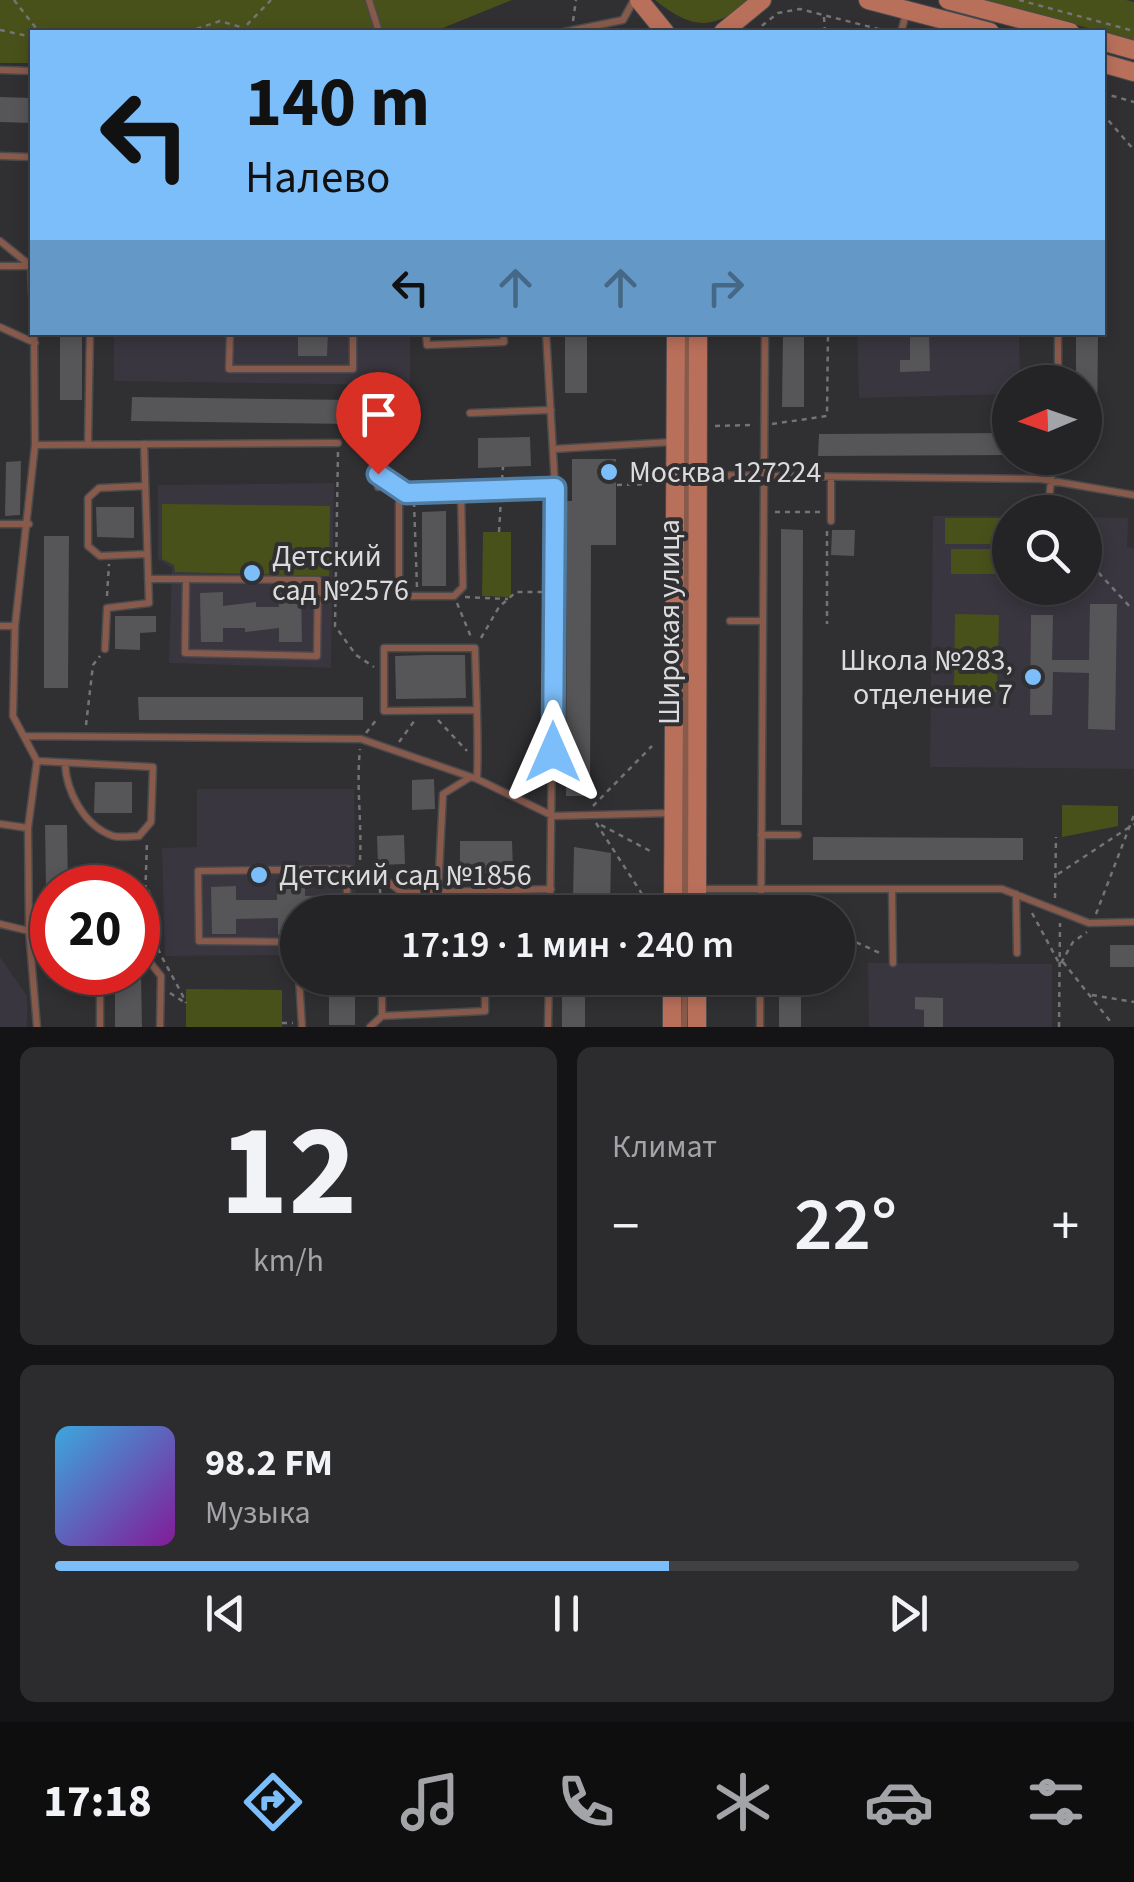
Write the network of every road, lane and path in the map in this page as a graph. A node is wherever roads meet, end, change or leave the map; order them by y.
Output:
1 (14, 0) edge
2 (271, 0) edge
3 (369, 0) edge
4 (576, 0) edge
5 (637, 0) edge
6 (762, 0) edge
7 (868, 0) edge
8 (948, 0) edge
9 (1018, 0) edge
10 (907, 10) junction
11 (824, 15) junction
12 (0, 30) edge
13 (37, 30) edge
14 (192, 30) edge
15 (242, 30) edge
16 (378, 30) edge
17 (568, 30) edge
18 (662, 30) edge
19 (725, 30) edge
20 (757, 30) edge
21 (824, 30) edge
22 (883, 30) edge
23 (902, 30) edge
24 (982, 30) edge
25 (1061, 30) edge
26 (1134, 31) edge
27 (30, 36) edge
28 (1105, 42) edge
29 (1134, 50) edge
30 (1105, 64) edge
31 (0, 70) edge
32 (30, 71) edge
33 (1134, 72) edge
34 (1105, 94) edge
35 (1134, 102) edge
36 (1105, 116) edge
37 (1134, 150) edge
38 (0, 156) edge
39 (30, 157) edge
40 (0, 240) edge
41 (30, 265) edge
42 (0, 266) edge
43 (30, 266) edge
44 (0, 327) edge
45 (34, 335) edge
46 (90, 335) edge
47 (230, 335) edge
48 (353, 335) edge
49 (426, 335) edge
50 (503, 335) edge
51 (546, 335) edge
52 (676, 335) edge
53 (688, 335) edge
54 (698, 335) edge
55 (764, 335) edge
56 (828, 335) edge
57 (1058, 335) edge
58 (35, 343) junction
59 (1058, 365) edge
60 (552, 410) junction
61 (470, 413) dead end
62 (764, 424) junction
63 (716, 426) dead end
64 (675, 441) junction
65 (338, 443) joint
66 (88, 444) junction
67 (144, 444) junction
68 (34, 445) junction
69 (554, 449) junction
70 (697, 475) junction
71 (1050, 475) edge
72 (764, 476) junction
73 (831, 477) junction
74 (1049, 481) junction
75 (650, 484) dead end
76 (616, 485) dead end
77 (145, 486) junction
78 (378, 487) dead end
79 (555, 488) junction
80 (406, 493) junction
81 (461, 493) junction
82 (1049, 495) edge
83 (1134, 495) edge
84 (763, 512) junction
85 (831, 512) junction
86 (831, 521) joint
87 (0, 524) edge
88 (30, 524) junction
89 (414, 530) dead end
90 (422, 530) dead end
91 (147, 554) junction
92 (109, 556) junction
93 (422, 568) dead end
94 (415, 569) dead end
95 (1102, 576) edge
96 (148, 579) junction
97 (186, 579) junction
98 (686, 582) junction
99 (554, 592) junction
100 (454, 596) junction
101 (508, 600) junction
102 (107, 608) junction
103 (1132, 609) edge
104 (730, 621) dead end
105 (762, 621) junction
106 (828, 624) dead end
107 (0, 626) edge
108 (16, 626) junction
109 (475, 648) junction
110 (105, 649) joint
111 (384, 673) junction
112 (476, 710) junction
113 (426, 711) junction
114 (24, 736) junction
115 (85, 736) junction
116 (652, 746) dead end
117 (392, 751) junction
118 (37, 762) junction
119 (65, 763) junction
120 (478, 764) junction
121 (358, 774) dead end
122 (474, 778) junction
123 (673, 813) junction
124 (552, 816) junction
125 (584, 816) junction
126 (1134, 816) edge
127 (595, 822) junction
128 (0, 824) edge
129 (1132, 824) edge
130 (28, 828) junction
131 (761, 835) junction
132 (798, 836) dead end
133 (1056, 837) dead end
134 (652, 852) dead end
135 (148, 856) dead end
136 (148, 865) edge
137 (347, 868) junction
138 (486, 870) dead end
139 (359, 871) junction
140 (1058, 874) junction
141 (380, 876) junction
142 (539, 889) junction
143 (551, 889) junction
144 (697, 889) junction
145 (761, 889) junction
146 (892, 889) junction
147 (486, 890) junction
148 (438, 892) junction
149 (403, 893) joint
150 (347, 895) edge
151 (380, 895) edge
152 (533, 895) edge
153 (551, 895) edge
154 (643, 895) edge
155 (673, 895) edge
156 (685, 895) edge
157 (697, 895) edge
158 (761, 895) edge
159 (1020, 896) junction
160 (1057, 910) junction
161 (1134, 922) edge
162 (1089, 923) junction
163 (1105, 923) junction
164 (0, 924) edge
165 (29, 932) junction
166 (280, 942) edge
167 (855, 942) edge
168 (1018, 952) dead end
169 (160, 953) edge
170 (893, 961) joint
171 (1061, 963) junction
172 (160, 986) edge
173 (100, 995) edge
174 (160, 995) edge
175 (299, 995) edge
176 (382, 995) edge
177 (485, 995) edge
178 (549, 995) edge
179 (672, 995) edge
180 (685, 995) edge
181 (697, 995) edge
182 (760, 995) edge
183 (1090, 995) junction
184 (1134, 1002) edge
185 (382, 1016) junction
186 (1110, 1021) dead end
187 (282, 1023) dead end
188 (300, 1025) edge
189 (38, 1027) edge
190 (100, 1027) edge
191 (160, 1027) edge
192 (370, 1027) edge
193 (548, 1027) edge
194 (672, 1027) edge
195 (684, 1027) edge
196 (696, 1027) edge
197 (760, 1027) edge
198 (1059, 1027) edge

1 - 13 path
2 - 15 path
3 - 16 lane
4 - 17 path
5 - 17 lane
5 - 18 main road
6 - 19 main road
7 - 10 main road
8 - 25 main road
9 - 26 path
10 - 23 lane
10 - 24 main road
11 - 20 path
11 - 21 path
11 - 22 path
12 - 27 path
14 - 15 path
28 - 29 main road
30 - 33 main road
31 - 32 lane
34 - 35 path
36 - 37 path
38 - 39 lane
40 - 41 lane
42 - 43 lane
44 - 58 lane
45 - 58 lane
46 - 66 lane
47 - 48 lane
49 - 50 lane
51 - 60 lane
52 - 64 main road, Широкая улица
53 - 98 lane, Широкая улица
54 - 70 main road, Широкая улица
55 - 62 lane
56 - 62 path
57 - 59 lane
58 - 68 lane
60 - 61 lane
60 - 69 lane
62 - 63 path
62 - 72 lane
64 - 69 lane
64 - 98 main road, Широкая улица
65 - 67 lane
65 - 111 path
66 - 67 lane
66 - 68 lane
67 - 77 lane
68 - 88 lane
69 - 79 lane
70 - 72 lane
70 - 98 main road, Широкая улица
71 - 74 lane
72 - 73 lane
72 - 84 lane
73 - 74 lane
73 - 85 lane
74 - 82 lane
74 - 83 lane
75 - 76 path
77 - 91 lane
77 - 92 lane
78 - 80 lane
79 - 81 lane
79 - 99 lane
80 - 81 lane
80 - 100 lane
81 - 100 lane
84 - 85 path
84 - 105 lane
85 - 86 lane
86 - 106 path
87 - 88 lane
88 - 108 lane
89 - 90 path
91 - 92 lane
91 - 96 lane
92 - 102 path
93 - 94 path
95 - 103 path
96 - 97 lane
96 - 102 lane
97 - 97 lane
98 - 123 main road, Широкая улица
98 - 144 main road, Широкая улица
98 - 156 lane, Широкая улица
99 - 101 path
99 - 124 lane
100 - 101 path
100 - 109 path
101 - 109 path
102 - 110 lane
104 - 105 lane
105 - 131 lane
107 - 108 lane
108 - 114 lane
109 - 111 lane
109 - 112 lane
110 - 115 path
111 - 113 lane
112 - 113 lane
112 - 120 lane
113 - 117 path
113 - 120 path
114 - 115 lane
114 - 118 lane
115 - 117 lane
116 - 125 path
117 - 122 lane
118 - 119 lane
118 - 130 lane
119 - 119 lane
120 - 122 lane
121 - 139 path
122 - 124 lane
122 - 148 lane
123 - 125 lane
123 - 155 main road, Широкая улица
124 - 125 lane
124 - 143 lane
125 - 127 path
126 - 129 path
127 - 134 path
127 - 154 path
128 - 130 lane
129 - 140 path
129 - 162 path
130 - 165 lane
131 - 132 lane
131 - 145 lane
133 - 140 path
135 - 136 path
137 - 139 lane
137 - 150 lane
137 - 166 lane
138 - 147 path
139 - 141 lane
140 - 160 path
141 - 149 lane
141 - 151 path
142 - 143 lane
142 - 147 lane
142 - 152 path
143 - 153 lane
144 - 145 lane
144 - 157 main road, Широкая улица
145 - 146 lane
145 - 158 lane
146 - 159 lane
146 - 170 lane
147 - 148 lane
148 - 149 lane
159 - 160 lane
159 - 168 lane
159 - 171 path
160 - 162 lane
160 - 171 path
161 - 163 lane
162 - 163 lane
163 - 171 path
164 - 165 lane
165 - 189 lane
167 - 170 path
169 - 172 path
171 - 183 path
171 - 198 path
173 - 190 lane
174 - 191 lane
175 - 188 lane
176 - 185 lane
177 - 185 lane
178 - 193 lane
179 - 194 main road
180 - 195 lane
181 - 196 main road
182 - 197 lane
183 - 184 path
183 - 186 path
185 - 192 lane
187 - 188 path

